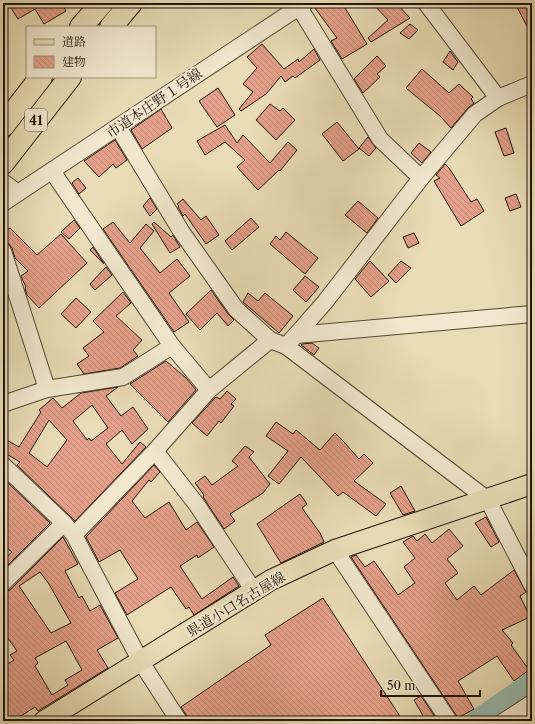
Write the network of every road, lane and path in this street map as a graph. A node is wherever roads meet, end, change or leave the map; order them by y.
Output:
1 (102, 3) edge
2 (131, 3) edge
3 (426, 3) edge
4 (302, 5) edge
5 (83, 26) edge
6 (112, 26) edge
7 (40, 78) edge
8 (69, 78) edge
9 (532, 84) edge
10 (498, 98) junction
11 (3, 126) edge
12 (118, 126) junction
13 (3, 163) edge
14 (52, 171) junction
15 (421, 178) junction
16 (3, 182) edge
17 (18, 193) junction
18 (3, 203) edge
19 (3, 251) edge
20 (532, 314) edge
21 (270, 340) junction
22 (291, 340) junction
23 (172, 346) junction
24 (47, 389) junction
25 (209, 390) junction
26 (3, 404) edge
27 (155, 451) junction
28 (4, 468) edge
29 (532, 484) edge
30 (488, 500) junction
31 (69, 529) junction
32 (335, 550) junction
33 (3, 583) edge
34 (532, 585) edge
35 (254, 591) junction
36 (141, 662) junction
37 (532, 703) edge
38 (44, 721) edge
39 (179, 721) edge
40 (449, 721) edge
41 (504, 721) edge

1 - 5 highway
2 - 6 highway
3 - 10 street
4 - 12 street, 市道本庄野１号線
4 - 15 street
7 - 11 highway, 41
8 - 13 highway, 41
9 - 10 street
10 - 15 street
12 - 14 street, 市道本庄野１号線
12 - 21 street
14 - 17 street, 市道本庄野１号線
14 - 23 street
15 - 22 street
16 - 17 street
17 - 18 street, 市道本庄野１号線
19 - 24 street
20 - 22 street
21 - 22 street
21 - 25 street
22 - 30 street
23 - 24 street
23 - 25 street
24 - 26 street
25 - 27 street
27 - 31 street
27 - 35 street
28 - 31 street
29 - 30 main road, 県道小口名古屋線
30 - 32 main road, 県道小口名古屋線
30 - 34 street
31 - 33 street
31 - 36 street
32 - 35 main road, 県道小口名古屋線
32 - 40 street
35 - 36 main road, 県道小口名古屋線
36 - 38 main road, 県道小口名古屋線
36 - 39 street
37 - 41 street

